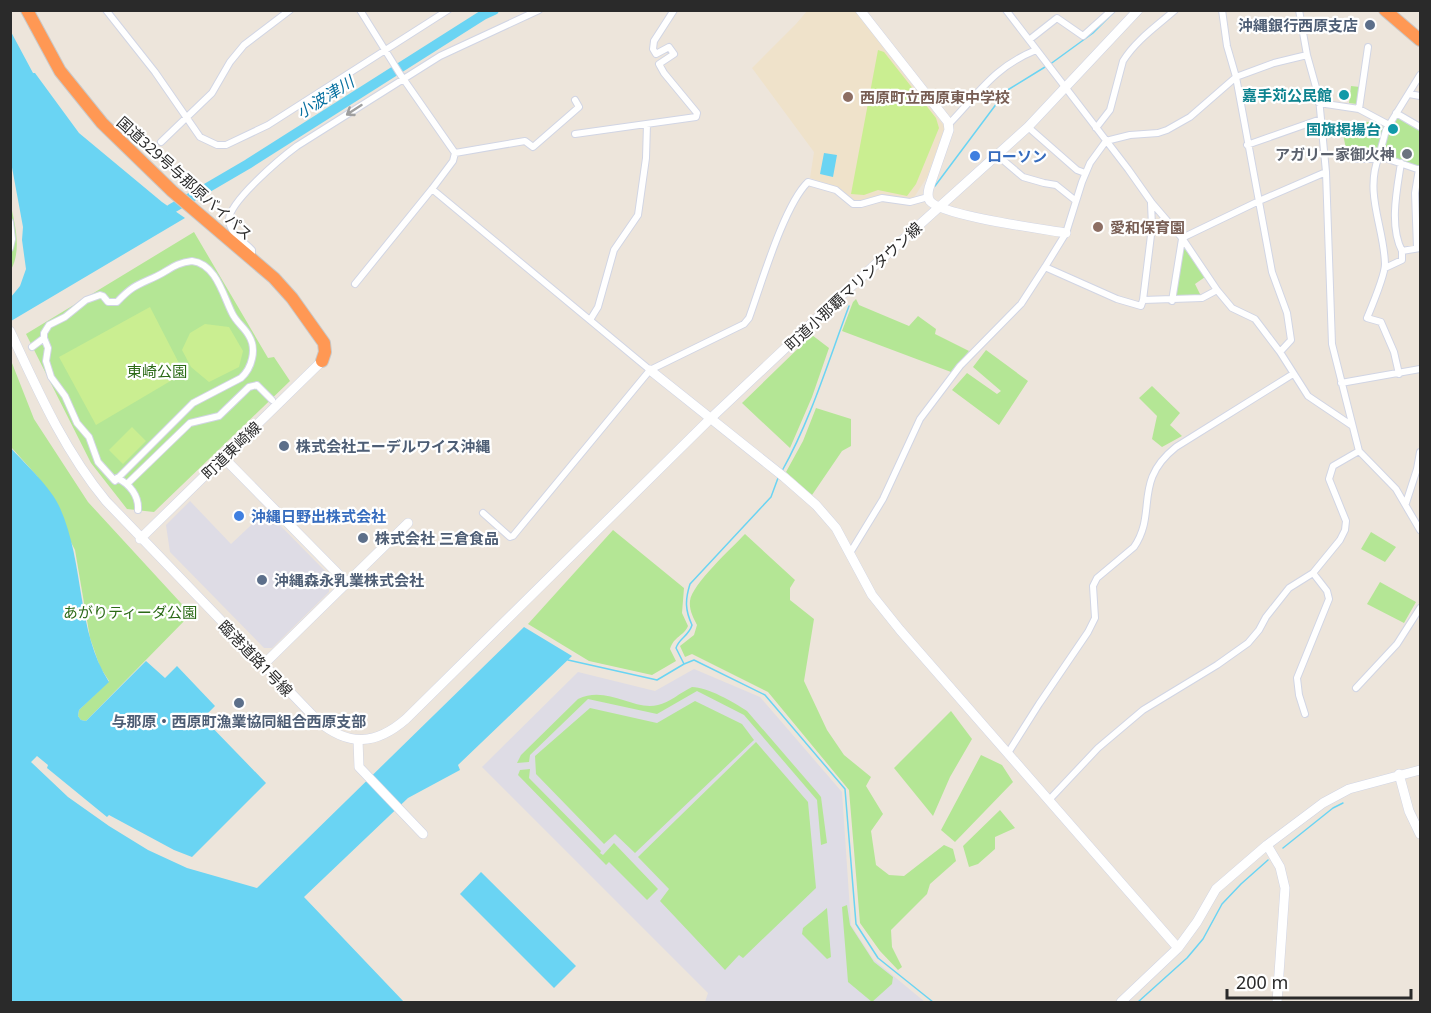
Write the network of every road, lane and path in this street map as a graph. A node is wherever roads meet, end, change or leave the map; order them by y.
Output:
1 (27, 10) edge
2 (106, 10) edge
3 (290, 10) edge
4 (360, 10) edge
5 (448, 10) edge
6 (539, 10) edge
7 (674, 10) edge
8 (860, 10) edge
9 (1006, 10) edge
10 (1112, 10) edge
11 (1138, 10) edge
12 (1222, 10) edge
13 (1299, 10) edge
14 (1385, 10) edge
15 (1170, 12) edge
16 (1029, 40) junction
17 (1420, 40) edge
18 (1368, 47) dead end
19 (1036, 50) junction
20 (386, 53) junction
21 (1307, 55) junction
22 (1420, 75) edge
23 (402, 76) junction
24 (1236, 77) junction
25 (1065, 88) junction
26 (1409, 94) junction
27 (1420, 96) edge
28 (575, 100) dead end
29 (1319, 103) junction
30 (1359, 109) junction
31 (1396, 114) junction
32 (185, 118) junction
33 (1321, 119) junction
34 (647, 124) junction
35 (949, 124) junction
36 (1389, 125) junction
37 (1028, 127) junction
38 (1420, 127) edge
39 (1096, 128) junction
40 (575, 134) dead end
41 (1106, 141) junction
42 (161, 142) dead end
43 (1247, 145) junction
44 (455, 153) junction
45 (997, 155) junction
46 (1379, 156) junction
47 (1355, 159) dead end
48 (1401, 163) junction
49 (1420, 169) edge
50 (1326, 172) junction
51 (1085, 173) junction
52 (432, 189) junction
53 (928, 197) junction
54 (1076, 201) junction
55 (1150, 201) junction
56 (1259, 201) junction
57 (940, 207) junction
58 (10, 222) edge
59 (1066, 233) junction
60 (1182, 238) junction
61 (10, 248) edge
62 (1418, 248) edge
63 (1402, 251) junction
64 (252, 259) junction
65 (1045, 267) junction
66 (1385, 268) junction
67 (356, 284) dead end
68 (1217, 290) junction
69 (1143, 300) junction
70 (1172, 301) junction
71 (590, 320) junction
72 (10, 331) edge
73 (44, 338) junction
74 (33, 347) dead end
75 (1280, 352) junction
76 (322, 361) joint
77 (1420, 369) edge
78 (650, 370) junction
79 (1293, 374) junction
80 (1399, 374) junction
81 (243, 376) junction
82 (1341, 383) junction
83 (249, 387) junction
84 (272, 400) dead end
85 (181, 415) junction
86 (711, 418) junction
87 (190, 423) junction
88 (1351, 425) junction
89 (154, 441) junction
90 (171, 442) junction
91 (1359, 451) junction
92 (1420, 452) edge
93 (223, 457) junction
94 (117, 478) junction
95 (127, 484) junction
96 (1406, 503) junction
97 (138, 510) dead end
98 (483, 513) dead end
99 (408, 523) dead end
100 (1420, 530) edge
101 (140, 539) junction
102 (850, 553) junction
103 (1313, 573) junction
104 (346, 583) junction
105 (1420, 608) edge
106 (262, 665) junction
107 (1356, 688) dead end
108 (1305, 714) dead end
109 (358, 740) junction
110 (1008, 753) junction
111 (1420, 770) edge
112 (1399, 774) junction
113 (1049, 800) junction
114 (423, 834) dead end
115 (1420, 834) edge
116 (1267, 845) junction
117 (1178, 948) junction
118 (1121, 1002) edge
119 (1277, 1002) edge

1 - 64 highway, 国道329号与那原バイパス
2 - 32 street
3 - 32 street
4 - 20 street
5 - 20 street
6 - 23 street
7 - 34 street
8 - 35 street
9 - 16 street
10 - 16 street
11 - 25 street, 町道小那覇マリンタウン線
12 - 24 street
13 - 21 street
14 - 17 highway
15 - 39 street
16 - 19 street
18 - 30 street
19 - 25 street
19 - 35 street
20 - 23 street
20 - 32 street
21 - 24 street
21 - 29 street
22 - 26 street
23 - 44 street
23 -> 64 street
24 - 41 street
24 - 43 street
25 - 37 street, 町道小那覇マリンタウン線
25 - 39 street
26 - 27 street
26 - 31 street
28 - 44 street
29 - 30 street
29 - 33 street
30 - 36 street
31 - 36 street
31 - 38 street
32 - 42 street
33 - 43 street
33 - 50 street
34 - 40 street
34 - 71 street
35 - 53 street
36 - 46 street
37 - 45 street, 町道小那覇マリンタウン線
37 - 51 street
39 - 41 street
41 - 51 street
41 - 55 street
43 - 56 street
44 - 52 street
45 - 54 street
45 - 57 street, 町道小那覇マリンタウン線
46 - 47 street
46 - 48 street
46 - 66 street
48 - 49 street
48 - 63 street
49 - 62 street
50 - 56 street
50 - 82 street
51 - 54 street
52 - 67 street
52 - 71 street
53 - 57 street
53 - 78 street
54 - 59 street
55 - 60 street
55 - 69 street
56 - 60 street
56 - 75 street
57 - 59 street
57 - 86 street, 町道小那覇マリンタウン線
58 - 61 street
59 - 65 street
60 - 68 street
60 - 70 street
62 - 63 street
63 - 66 street
64 - 76 highway, 国道329号与那原バイパス
65 - 69 street
65 - 102 street
66 - 80 street
68 - 70 street
68 - 75 street
69 - 70 street
71 - 78 street
72 - 101 street, 臨港道路1号線
73 - 74 street
73 - 81 street
73 - 94 street
75 - 79 street
76 - 93 street, 町道東崎線
77 - 80 street
78 - 86 street
78 - 98 street
79 - 88 street
79 - 110 street
80 - 82 street
81 - 83 street
81 - 85 street
82 - 88 street
83 - 84 street
83 - 87 street
85 - 87 street
85 - 89 street
86 - 102 street
86 - 109 street, 町道小那覇マリンタウン線
87 - 90 street
88 - 91 street
89 - 90 street
89 - 94 street
90 - 95 street
91 - 96 street
91 - 103 street
92 - 96 street
93 - 101 street, 町道東崎線
93 - 104 street
94 - 95 street
95 - 97 street
96 - 100 street
99 - 104 street
101 - 106 street, 臨港道路1号線
102 - 110 street
103 - 108 street
103 - 113 street
104 - 106 street
105 - 107 street
106 - 109 street, 臨港道路1号線
109 - 114 street
110 - 113 street
111 - 112 street
112 - 115 street
112 - 116 street
113 - 117 street
116 - 117 street
116 - 119 street
117 - 118 street

